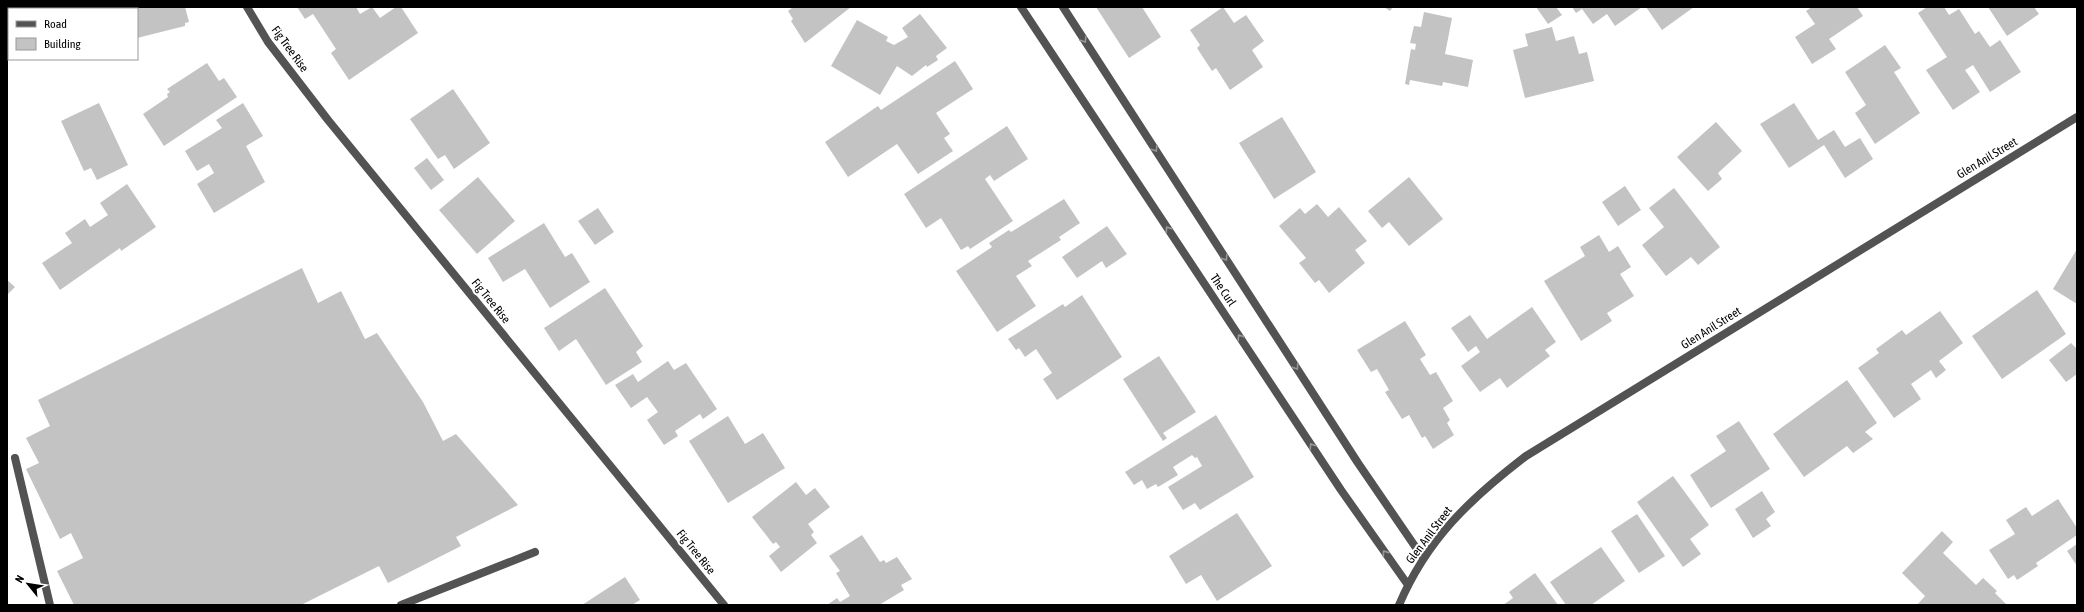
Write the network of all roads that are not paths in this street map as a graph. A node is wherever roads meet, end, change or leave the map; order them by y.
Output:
1 (247, 7) edge
2 (1021, 7) edge
3 (1063, 7) edge
4 (2077, 117) edge
5 (15, 458) dead end
6 (535, 552) dead end
7 (1423, 558) junction
8 (1408, 585) junction
9 (50, 605) edge
10 (401, 605) edge
11 (724, 605) edge
12 (1399, 605) edge

1 - 11 street, Fig Tree Rise
8 -> 2 street, The Curl
3 -> 7 street, The Curl
4 - 7 street, Glen Anil Street
5 - 9 street
6 - 10 street
7 - 8 street, Glen Anil Street
8 - 12 street, Glen Anil Street

